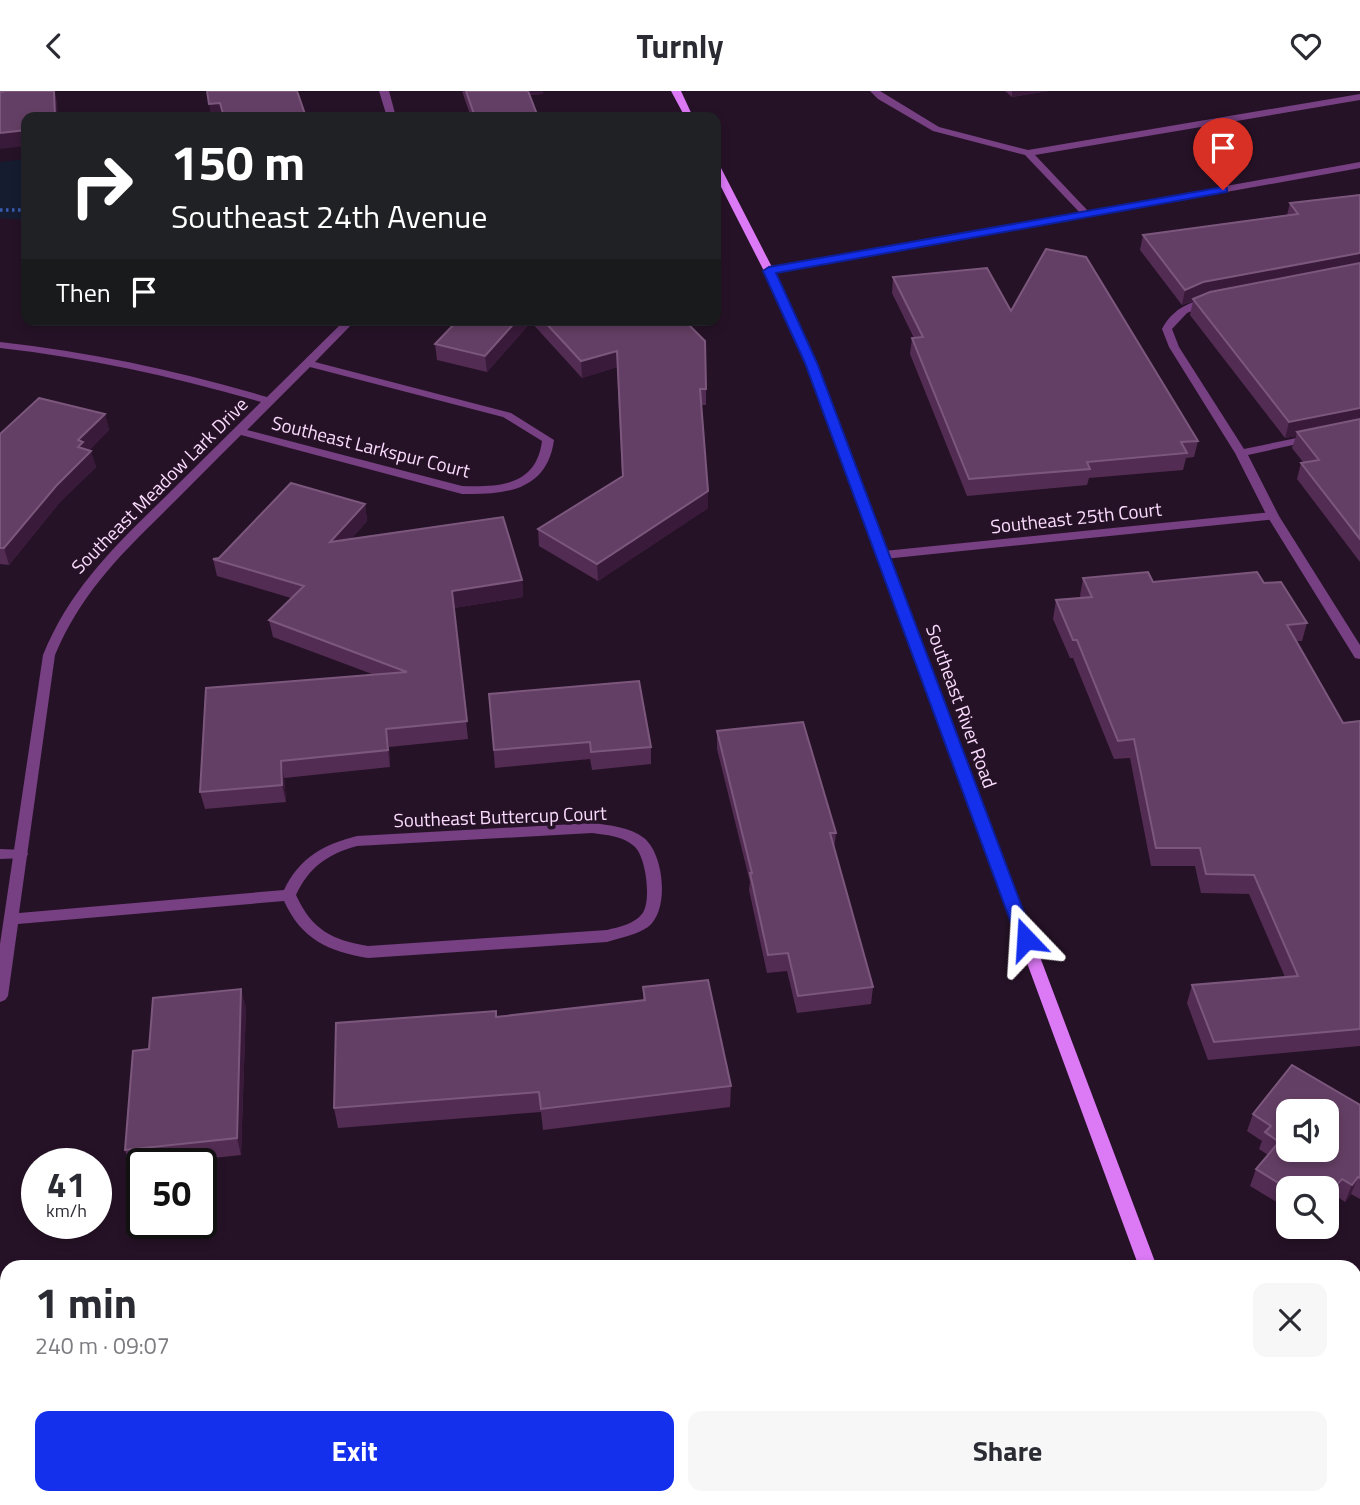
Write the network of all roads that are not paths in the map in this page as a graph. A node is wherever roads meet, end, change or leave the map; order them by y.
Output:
1 (384, 91) edge
2 (676, 91) edge
3 (875, 91) edge
4 (1360, 97) edge
5 (390, 112) edge
6 (686, 112) edge
7 (1028, 153) junction
8 (1360, 165) edge
9 (721, 178) edge
10 (1086, 214) junction
11 (769, 271) junction
12 (1217, 299) edge
13 (345, 326) edge
14 (0, 345) edge
15 (307, 363) junction
16 (269, 401) junction
17 (239, 431) junction
18 (1320, 436) edge
19 (1241, 453) junction
20 (1273, 516) junction
21 (884, 555) junction
22 (1360, 655) edge
23 (21, 853) junction
24 (0, 854) edge
25 (289, 895) junction
26 (12, 919) junction
27 (1, 987) edge
28 (1145, 1260) edge

1 - 5 street
2 - 6 main road
3 - 7 street
4 - 7 street
7 - 10 street
8 - 10 street
9 - 11 main road, Southeast River Road
10 - 11 street
11 - 21 main road, Southeast River Road
12 - 19 street
13 - 15 street, Southeast Meadow Lark Drive
14 - 16 street
15 - 16 street, Southeast Meadow Lark Drive
15 - 17 street, Southeast Larkspur Court
16 - 17 street, Southeast Meadow Lark Drive
17 - 23 street, Southeast Meadow Lark Drive
18 - 19 street
19 - 20 street
20 - 21 street, Southeast 25th Court
20 - 22 street
21 - 28 main road, Southeast River Road
23 - 24 street
23 - 26 street, Southeast Meadow Lark Drive
25 - 25 street, Southeast Buttercup Court
25 - 26 street
26 - 27 street, Southeast Meadow Lark Drive

